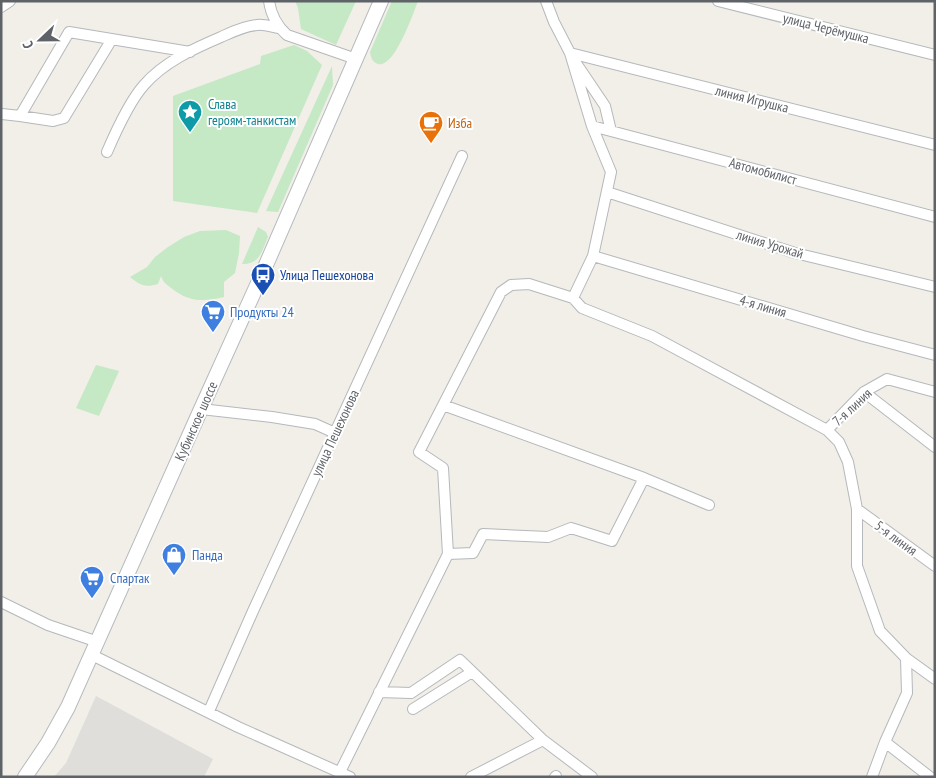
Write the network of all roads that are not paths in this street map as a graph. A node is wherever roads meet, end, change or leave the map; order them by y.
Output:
1 (10, 1) edge
2 (269, 1) edge
3 (381, 1) edge
4 (546, 1) edge
5 (718, 1) edge
6 (1, 7) edge
7 (279, 28) junction
8 (112, 39) junction
9 (190, 52) junction
10 (570, 54) junction
11 (935, 54) edge
12 (356, 59) junction
13 (2, 114) edge
14 (20, 116) junction
15 (592, 126) junction
16 (611, 130) junction
17 (935, 145) edge
18 (107, 152) dead end
19 (462, 156) dead end
20 (607, 192) junction
21 (935, 217) edge
22 (592, 256) junction
23 (935, 287) edge
24 (573, 298) junction
25 (935, 355) edge
26 (864, 392) junction
27 (935, 392) edge
28 (443, 405) junction
29 (201, 409) junction
30 (827, 430) junction
31 (334, 433) junction
32 (935, 447) edge
33 (644, 478) junction
34 (710, 505) dead end
35 (857, 509) junction
36 (448, 554) junction
37 (935, 566) edge
38 (1, 602) edge
39 (98, 642) junction
40 (92, 655) junction
41 (906, 658) junction
42 (472, 672) junction
43 (935, 679) edge
44 (379, 692) junction
45 (413, 709) dead end
46 (208, 712) junction
47 (543, 740) junction
48 (885, 742) junction
49 (340, 772) junction
50 (25, 777) edge
51 (350, 777) edge
52 (471, 777) edge
53 (592, 777) edge
54 (872, 777) edge
55 (930, 777) edge

1 - 6 street
2 - 7 street
3 - 12 main road, Кубинское шоссе
4 - 10 street
5 - 11 street, улица Черёмушка
7 - 9 street
7 - 12 street
8 - 9 street
8 - 14 street
8 - 14 street
9 - 18 street
10 - 15 street
10 - 16 street
10 - 17 street, линия Игрушка
12 - 29 main road, Кубинское шоссе
13 - 14 street
15 - 16 street, Автомобилист
15 - 20 street
16 - 21 street, Автомобилист
19 - 31 street, улица Пешехонова
20 - 22 street
20 - 23 street, линия Урожай
22 - 24 street
22 - 25 street, 4-я линия
24 - 28 street
24 - 30 street
26 - 27 street, 7-я линия
26 - 30 street, 7-я линия
26 - 32 street
28 - 33 street
28 - 36 street
29 - 31 street
29 - 39 main road, Кубинское шоссе
30 - 35 street
31 - 46 street, улица Пешехонова
33 - 34 street
33 - 36 street
35 - 37 street, 5-я линия
35 - 41 street
36 - 44 street
38 - 39 street
39 - 40 main road, Кубинское шоссе
40 - 46 street
40 - 50 main road, Кубинское шоссе
41 - 43 street
41 - 48 street
42 - 44 street
42 - 45 street
42 - 47 street
44 - 49 street
46 - 49 street
47 - 52 street
47 - 53 street
48 - 54 street
48 - 55 street
49 - 51 street

